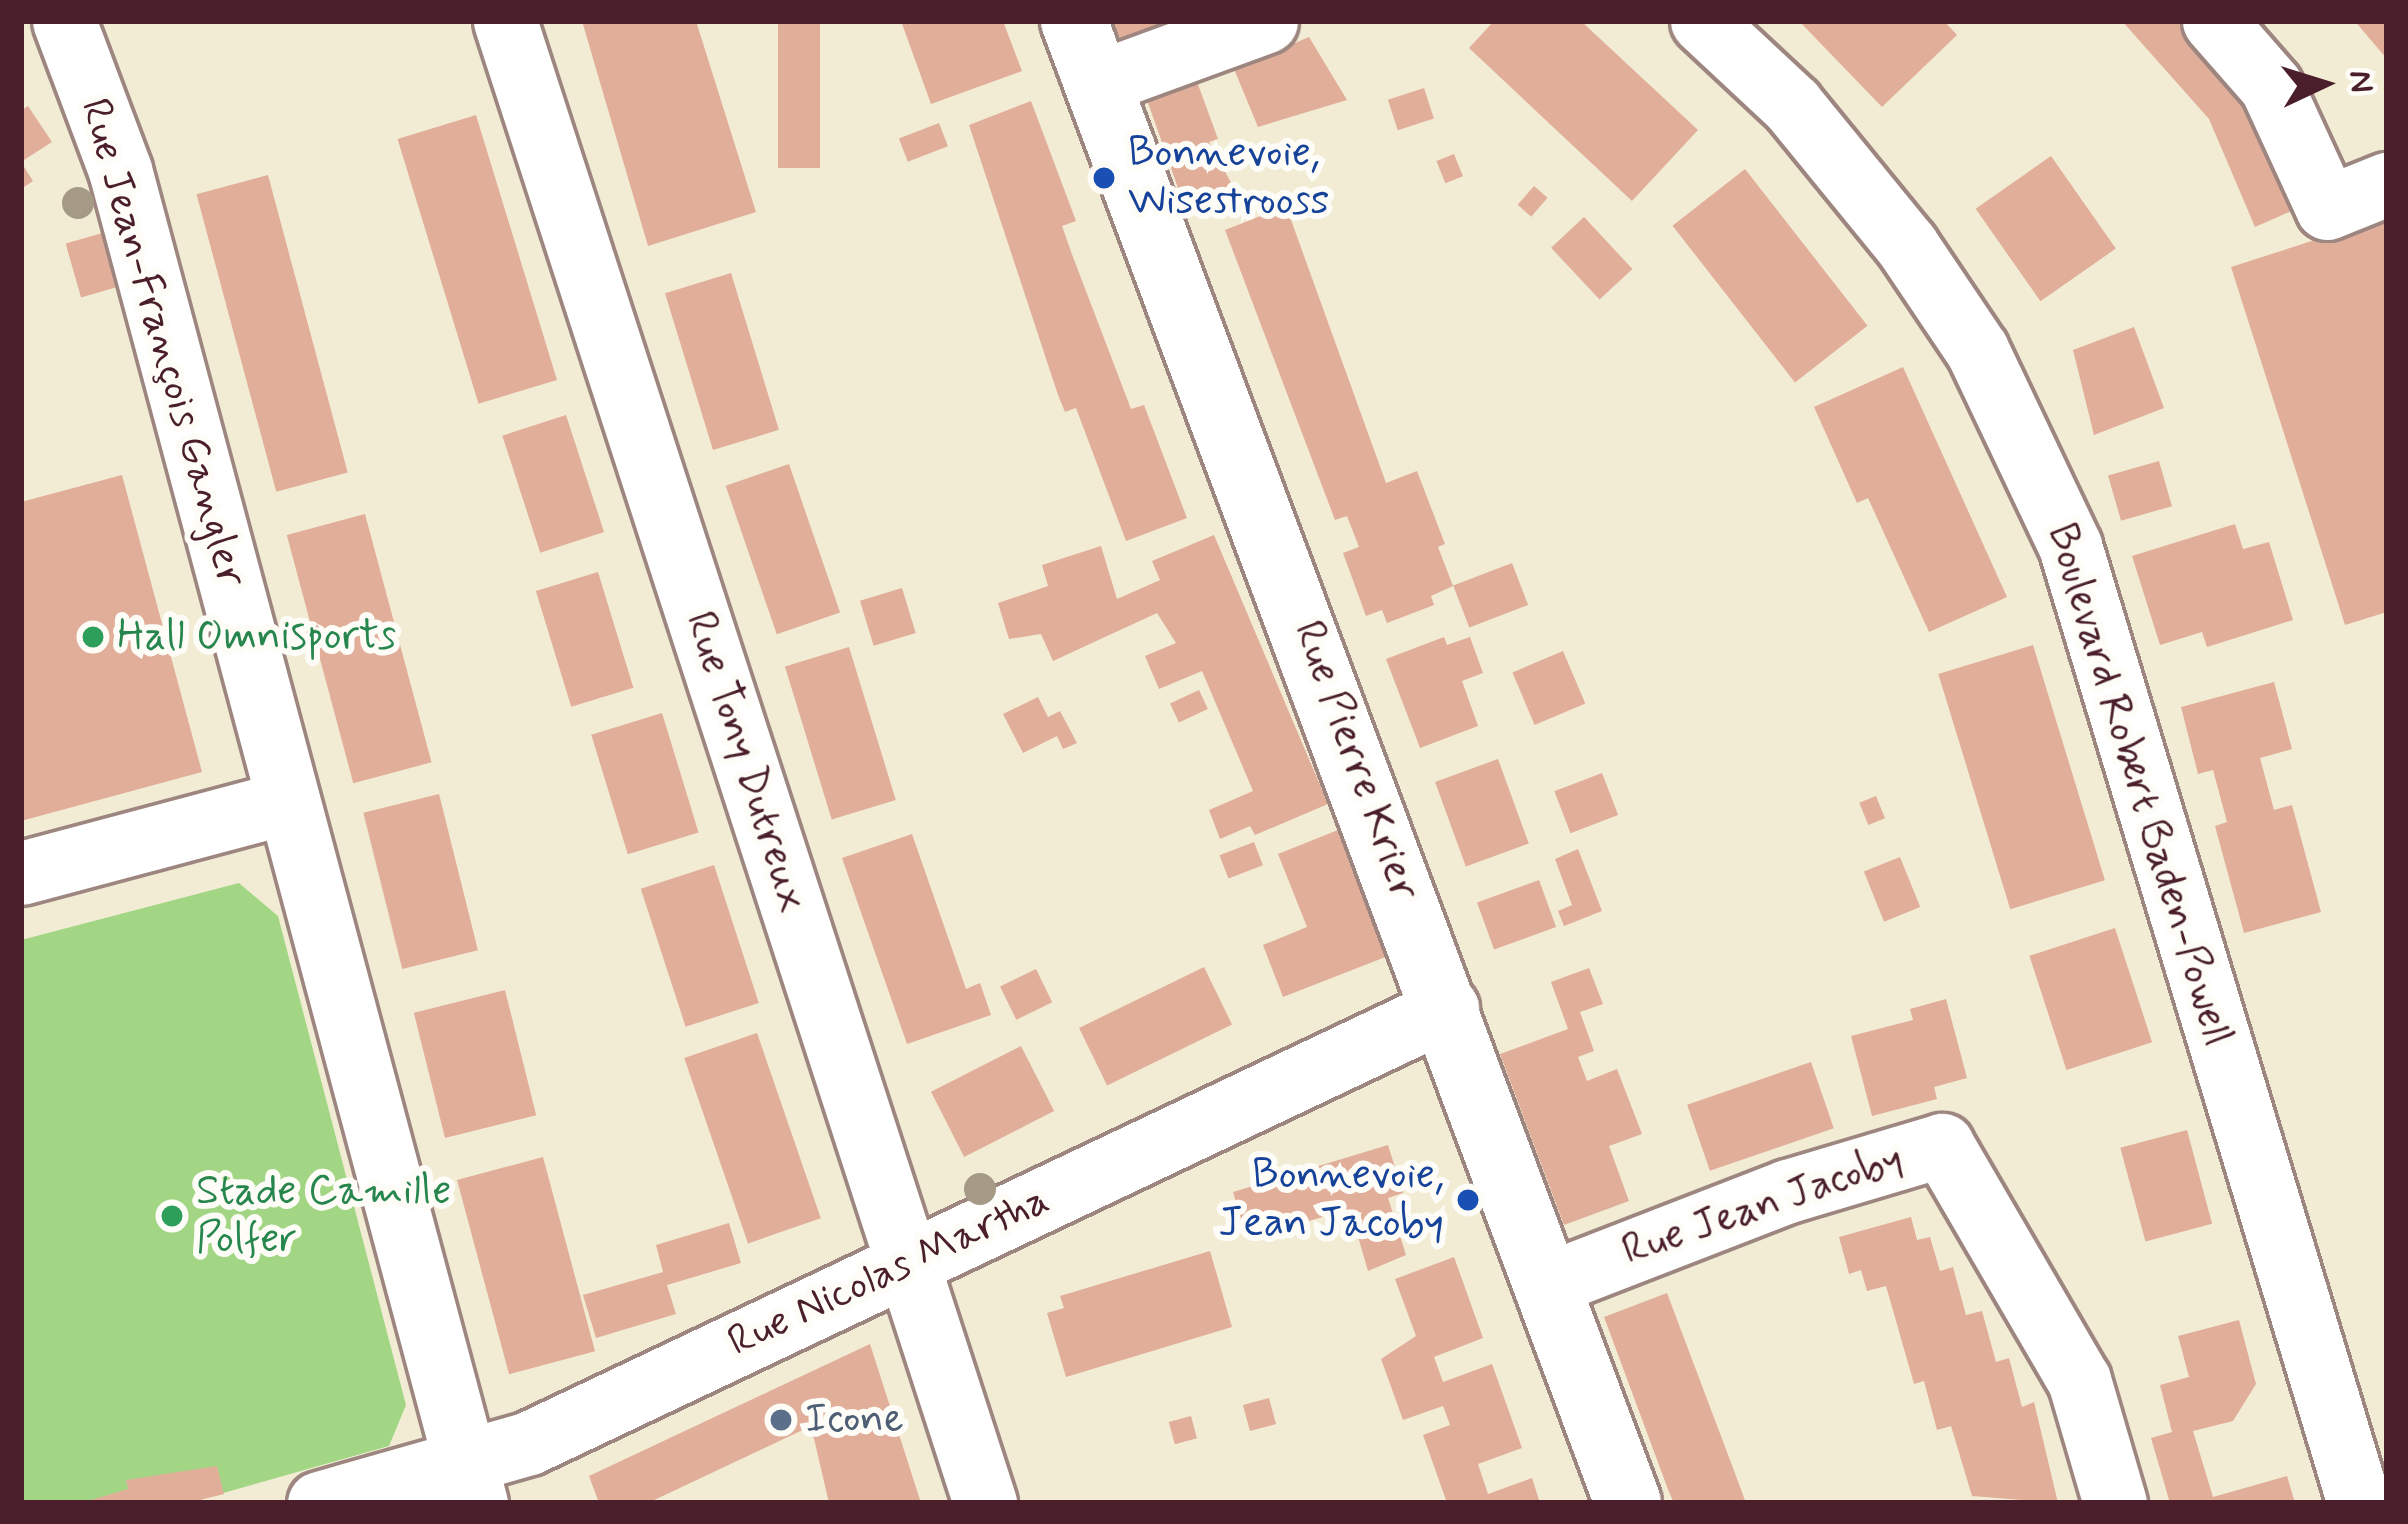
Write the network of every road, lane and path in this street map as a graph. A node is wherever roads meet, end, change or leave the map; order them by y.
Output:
1 (54, 21) edge
2 (64, 21) edge
3 (505, 21) edge
4 (1074, 21) edge
5 (1266, 21) edge
6 (1702, 21) edge
7 (2214, 21) edge
8 (21, 41) edge
9 (1097, 83) junction
10 (2387, 184) edge
11 (288, 802) junction
12 (21, 873) edge
13 (1447, 1009) junction
14 (908, 1263) junction
15 (1548, 1284) junction
16 (470, 1483) edge
17 (319, 1503) edge
18 (985, 1503) edge
19 (1628, 1503) edge
20 (2115, 1503) edge
21 (2359, 1503) edge

1 - 8 street
2 - 11 street, Rue Jean-François Gangler
3 - 14 street, Rue Tony Dutreux
4 - 9 main road, Rue Pierre Krier
5 - 9 street
6 - 21 street, Boulevard Robert Baden-Powell
7 - 10 street
9 - 13 main road, Rue Pierre Krier
11 - 12 street
11 - 16 street, Rue Jean-François Gangler
13 - 14 street, Rue Nicolas Martha
13 - 15 main road, Rue Pierre Krier
14 - 16 street, Rue Nicolas Martha
14 - 18 street, Rue Tony Dutreux
15 - 19 main road, Rue Pierre Krier
15 - 20 street, Rue Jean Jacoby
16 - 17 street, Rue Nicolas Martha

